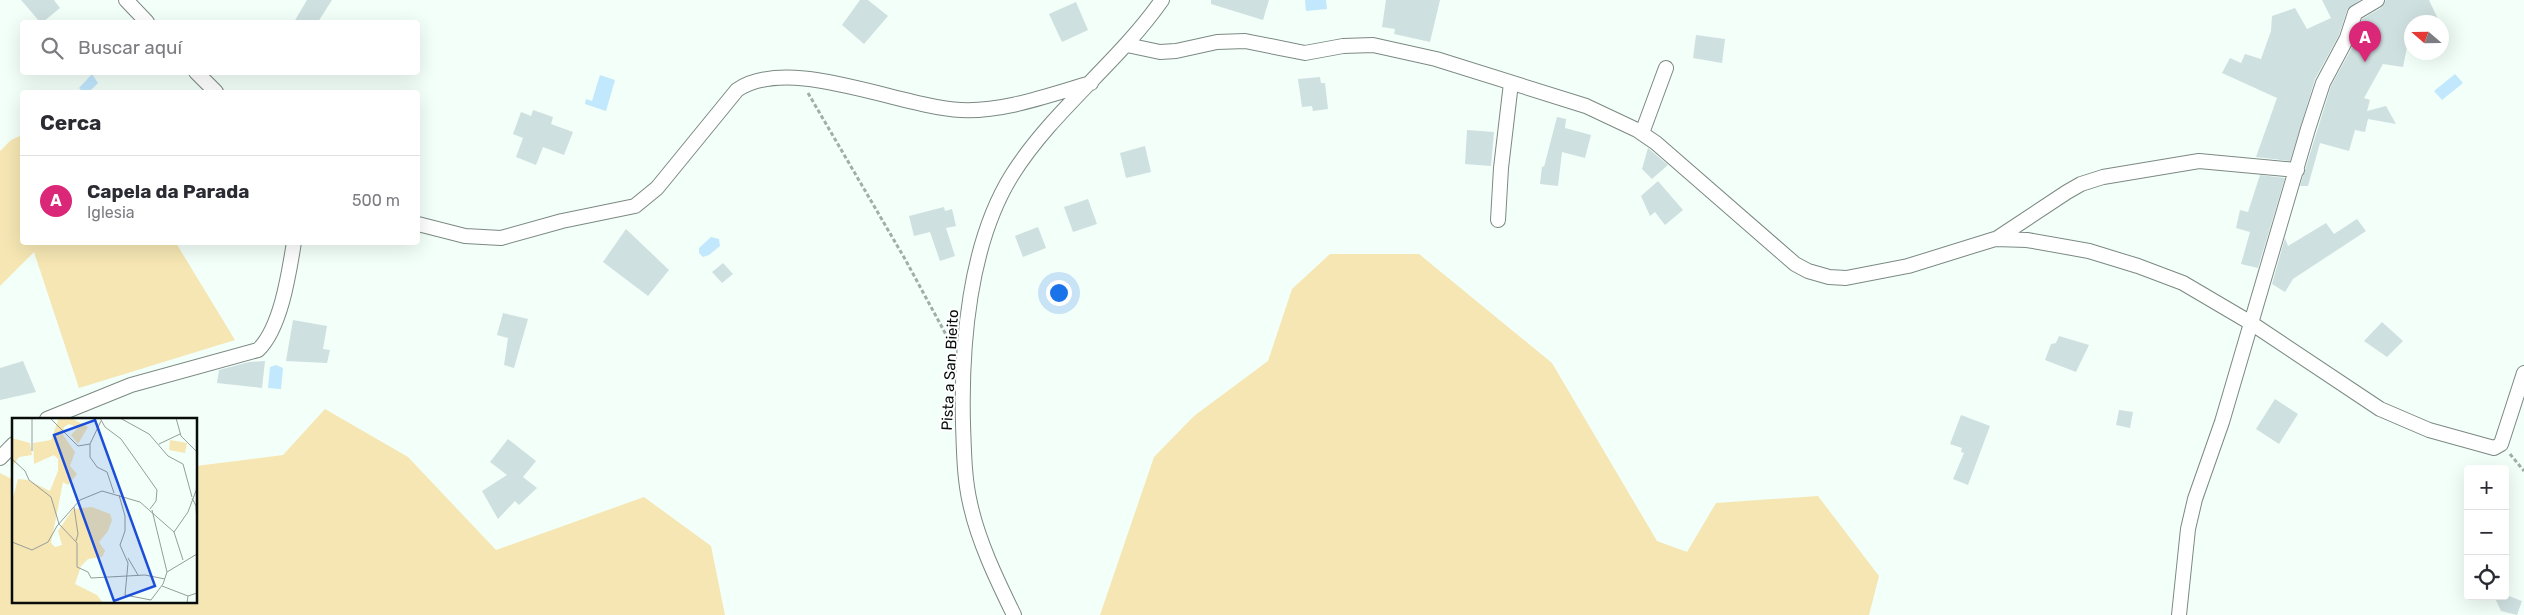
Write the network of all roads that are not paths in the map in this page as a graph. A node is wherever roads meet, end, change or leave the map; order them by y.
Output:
1 (126, 0) edge
2 (1162, 0) edge
3 (2377, 0) edge
4 (145, 20) edge
5 (1127, 45) junction
6 (1666, 68) dead end
7 (199, 75) edge
8 (1091, 83) junction
9 (1511, 83) junction
10 (214, 90) edge
11 (1642, 133) junction
12 (2297, 170) junction
13 (1498, 220) dead end
14 (420, 225) edge
15 (1995, 239) junction
16 (293, 245) edge
17 (2251, 323) junction
18 (2524, 373) edge
19 (49, 418) edge
20 (12, 446) edge
21 (0, 458) edge
22 (1014, 615) edge
23 (2179, 615) edge

1 - 4 street
2 - 5 street, Pista a San Bieito
3 - 12 street
5 - 8 street, Pista a San Bieito
5 - 9 street
6 - 11 street
7 - 10 street
8 - 14 street
8 - 22 street, Pista a San Bieito
9 - 11 street
9 - 13 street
11 - 15 street
12 - 15 street
12 - 17 street
15 - 17 street
16 - 19 street
17 - 18 street
17 - 23 street
20 - 21 street

